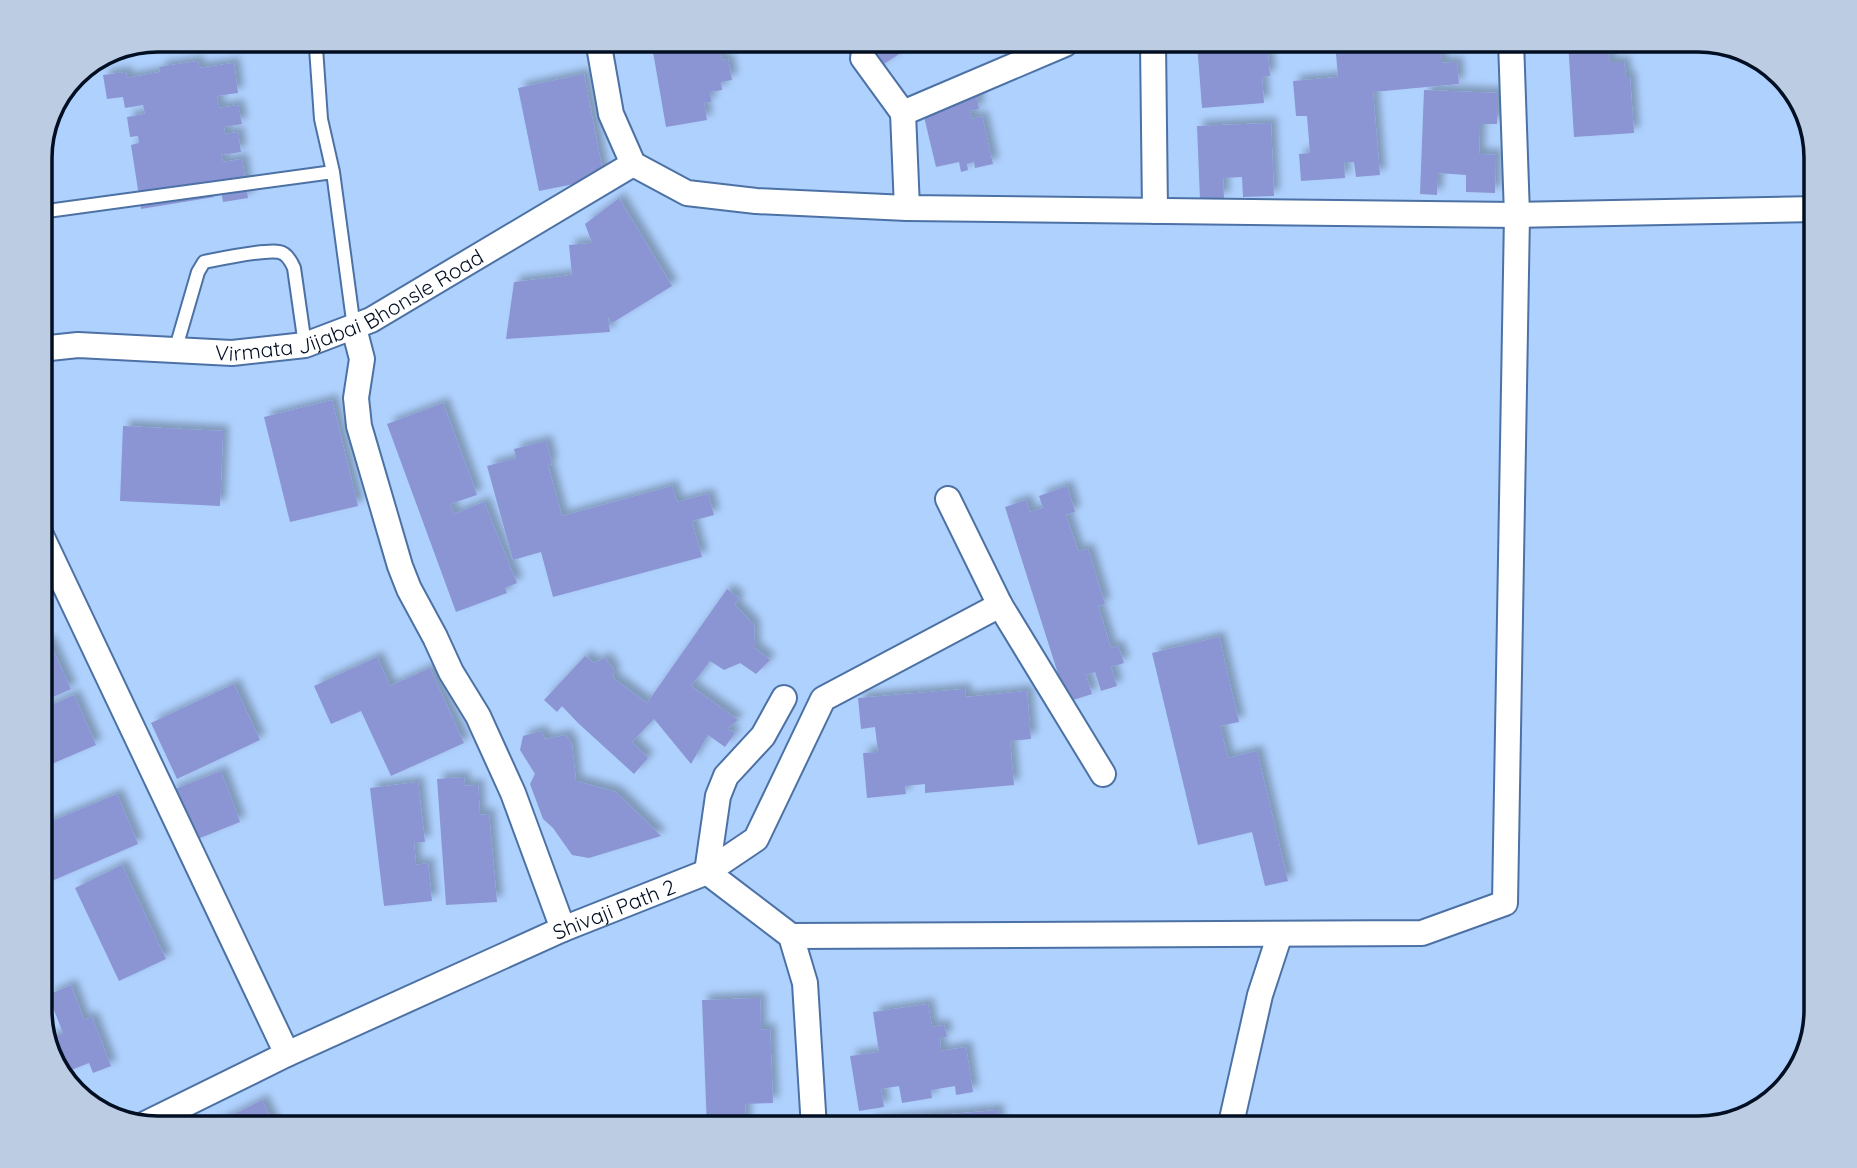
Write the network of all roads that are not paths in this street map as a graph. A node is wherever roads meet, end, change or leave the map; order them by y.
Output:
1 (316, 52) edge
2 (601, 52) edge
3 (1046, 52) edge
4 (1153, 52) edge
5 (1511, 52) edge
6 (863, 58) dead end
7 (903, 113) junction
8 (633, 164) junction
9 (333, 172) junction
10 (907, 208) junction
11 (1804, 209) edge
12 (53, 210) edge
13 (1155, 211) junction
14 (1517, 215) junction
15 (355, 328) junction
16 (305, 345) junction
17 (53, 348) edge
18 (175, 351) junction
19 (948, 499) dead end
20 (53, 560) edge
21 (1000, 605) junction
22 (784, 698) dead end
23 (1103, 774) dead end
24 (707, 872) junction
25 (563, 929) junction
26 (1280, 934) junction
27 (791, 936) junction
28 (287, 1055) junction
29 (161, 1116) edge
30 (813, 1116) edge
31 (1233, 1116) edge

1 - 9 lane
2 - 8 street
3 - 7 street
4 - 13 street
5 - 14 street
6 - 7 street
7 - 10 street
8 - 10 street
8 - 15 street, Virmata Jijabai Bhonsle Road
9 - 12 lane
9 - 15 lane
10 - 13 street
11 - 14 street
13 - 14 street
14 - 26 street
15 - 16 street, Virmata Jijabai Bhonsle Road
15 - 25 street
16 - 18 street, Virmata Jijabai Bhonsle Road
16 - 18 lane
17 - 18 street, Virmata Jijabai Bhonsle Road
19 - 21 street
20 - 28 street
21 - 23 street
21 - 24 street, Shivaji Path 2
22 - 24 street
24 - 25 street, Shivaji Path 2
24 - 27 street
25 - 28 street, Shivaji Path 2
26 - 27 street
26 - 31 street
27 - 30 street
28 - 29 street, Shivaji Path 2

